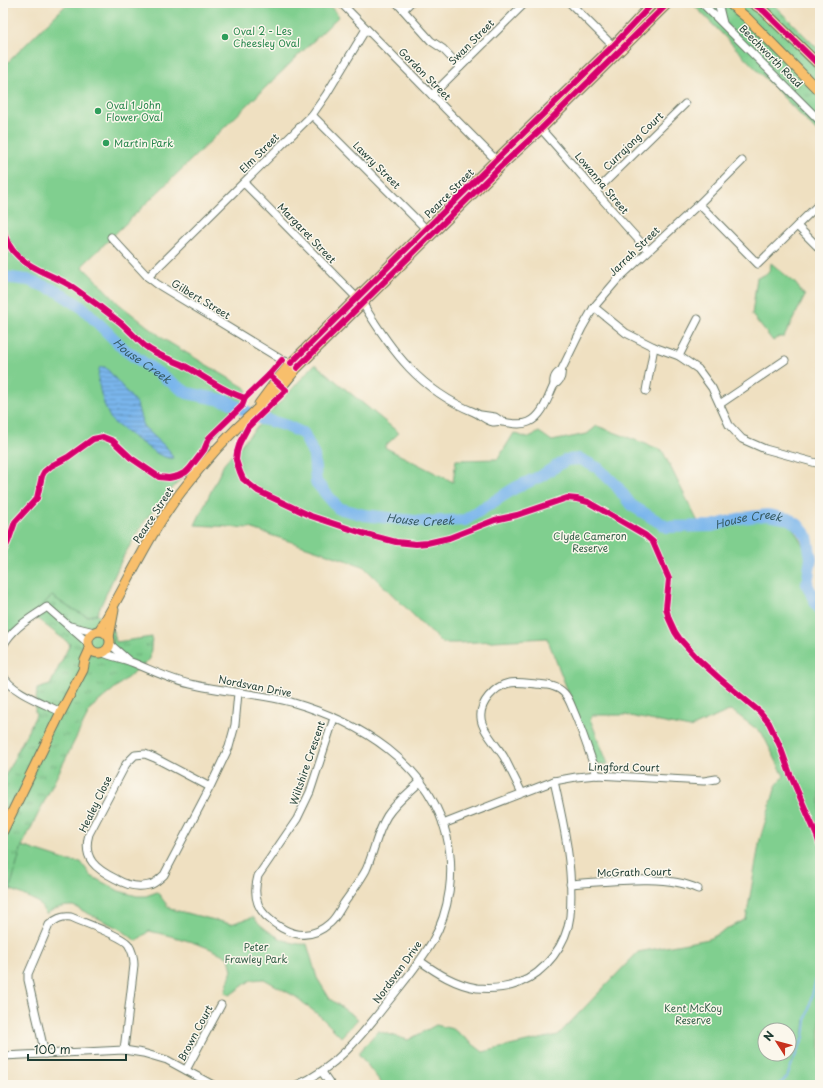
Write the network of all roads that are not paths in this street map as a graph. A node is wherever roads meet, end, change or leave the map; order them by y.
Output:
1 (341, 3) edge
2 (398, 3) edge
3 (410, 3) edge
4 (525, 3) edge
5 (570, 3) edge
6 (653, 3) edge
7 (668, 3) edge
8 (718, 3) edge
9 (729, 3) edge
10 (752, 3) edge
11 (703, 4) edge
12 (516, 6) edge
13 (404, 9) junction
14 (723, 23) junction
15 (366, 29) junction
16 (616, 49) junction
17 (820, 66) edge
18 (460, 67) junction
19 (820, 92) edge
20 (432, 95) junction
21 (685, 104) dead end
22 (312, 115) junction
23 (820, 121) edge
24 (538, 126) junction
25 (742, 162) dead end
26 (498, 163) junction
27 (244, 182) junction
28 (595, 192) junction
29 (820, 203) edge
30 (699, 204) junction
31 (796, 226) junction
32 (427, 230) junction
33 (111, 237) dead end
34 (820, 249) edge
35 (648, 250) junction
36 (148, 277) junction
37 (360, 301) junction
38 (594, 307) junction
39 (698, 319) dead end
40 (654, 347) junction
41 (679, 356) junction
42 (785, 360) dead end
43 (294, 366) junction
44 (646, 391) dead end
45 (720, 404) junction
46 (820, 464) edge
47 (115, 605) junction
48 (68, 626) junction
49 (97, 632) junction
50 (110, 640) junction
51 (3, 646) edge
52 (89, 646) junction
53 (102, 653) junction
54 (130, 661) junction
55 (83, 670) junction
56 (4, 681) edge
57 (238, 692) junction
58 (61, 712) junction
59 (334, 718) junction
60 (598, 775) junction
61 (716, 780) dead end
62 (421, 781) junction
63 (554, 781) junction
64 (210, 787) junction
65 (522, 793) junction
66 (443, 824) junction
67 (3, 831) edge
68 (570, 884) junction
69 (698, 889) dead end
70 (420, 962) junction
71 (221, 1005) dead end
72 (124, 1050) junction
73 (45, 1054) junction
74 (3, 1056) edge
75 (186, 1070) junction
76 (322, 1072) junction
77 (213, 1085) edge
78 (298, 1085) edge
79 (331, 1085) edge

1 - 15 street, Gordon Street
2 - 13 street
3 - 13 street
4 - 12 street, Swan Street
5 - 16 street
6 - 16 main road, Pearce Street
7 - 16 main road, Pearce Street
8 - 14 street
9 - 19 main road, Beechworth Road
10 - 17 main road
11 - 14 street, Beechworth Road
12 - 18 street, Swan Street
13 - 18 street
14 - 23 street, Beechworth Road
15 - 20 street, Gordon Street
15 - 22 street, Elm Street
16 - 24 main road, Pearce Street
18 - 20 street, Swan Street
20 - 26 street, Gordon Street
21 - 28 street, Currajong Court
22 - 27 street, Elm Street
22 - 32 street, Lawry Street
24 - 26 main road, Pearce Street
24 - 28 street, Lowanna Street
25 - 30 street, Jarrah Street
26 - 32 main road, Pearce Street
26 - 37 main road, Pearce Street
27 - 36 street, Elm Street
27 - 37 street, Margaret Street
28 - 35 street, Lowanna Street
29 - 31 street
30 - 31 street
30 - 35 street, Jarrah Street
31 - 34 street
32 - 37 main road, Pearce Street
33 - 36 street, Gilbert Street
35 - 38 street, Jarrah Street
36 - 43 street, Gilbert Street
37 - 38 street, Jarrah Street
37 - 43 main road, Pearce Street
38 - 40 street
39 - 41 street
40 - 41 street
40 - 44 street
41 - 45 street
42 - 45 street
43 - 47 main road, Pearce Street
45 - 46 street
47 - 49 main road, Pearce Street
47 - 50 main road, Pearce Street
48 - 49 street
48 - 51 street
48 - 52 street
49 - 50 main road
49 - 52 main road
50 - 53 main road
50 - 54 street, Nordsvan Drive
52 - 53 main road
52 - 55 main road
53 - 54 street, Nordsvan Drive
53 - 55 main road
54 - 57 street, Nordsvan Drive
55 - 58 main road
56 - 58 street
57 - 59 street, Nordsvan Drive
57 - 64 street, Healey Close
58 - 67 main road
59 - 62 street, Nordsvan Drive
59 - 62 street, Wiltshire Crescent
60 - 61 street, Lingford Court
60 - 63 street, Lingford Court
60 - 65 street
62 - 66 street, Nordsvan Drive
63 - 65 street, Lingford Court
63 - 68 street
64 - 64 street, Healey Close
65 - 66 street, Lingford Court
66 - 70 street, Nordsvan Drive
68 - 69 street, McGrath Court
68 - 70 street
70 - 76 street, Nordsvan Drive
71 - 75 street, Brown Court
72 - 73 street
72 - 73 street
72 - 75 street
73 - 74 street
75 - 77 street
76 - 78 street, Nordsvan Drive
76 - 79 street

